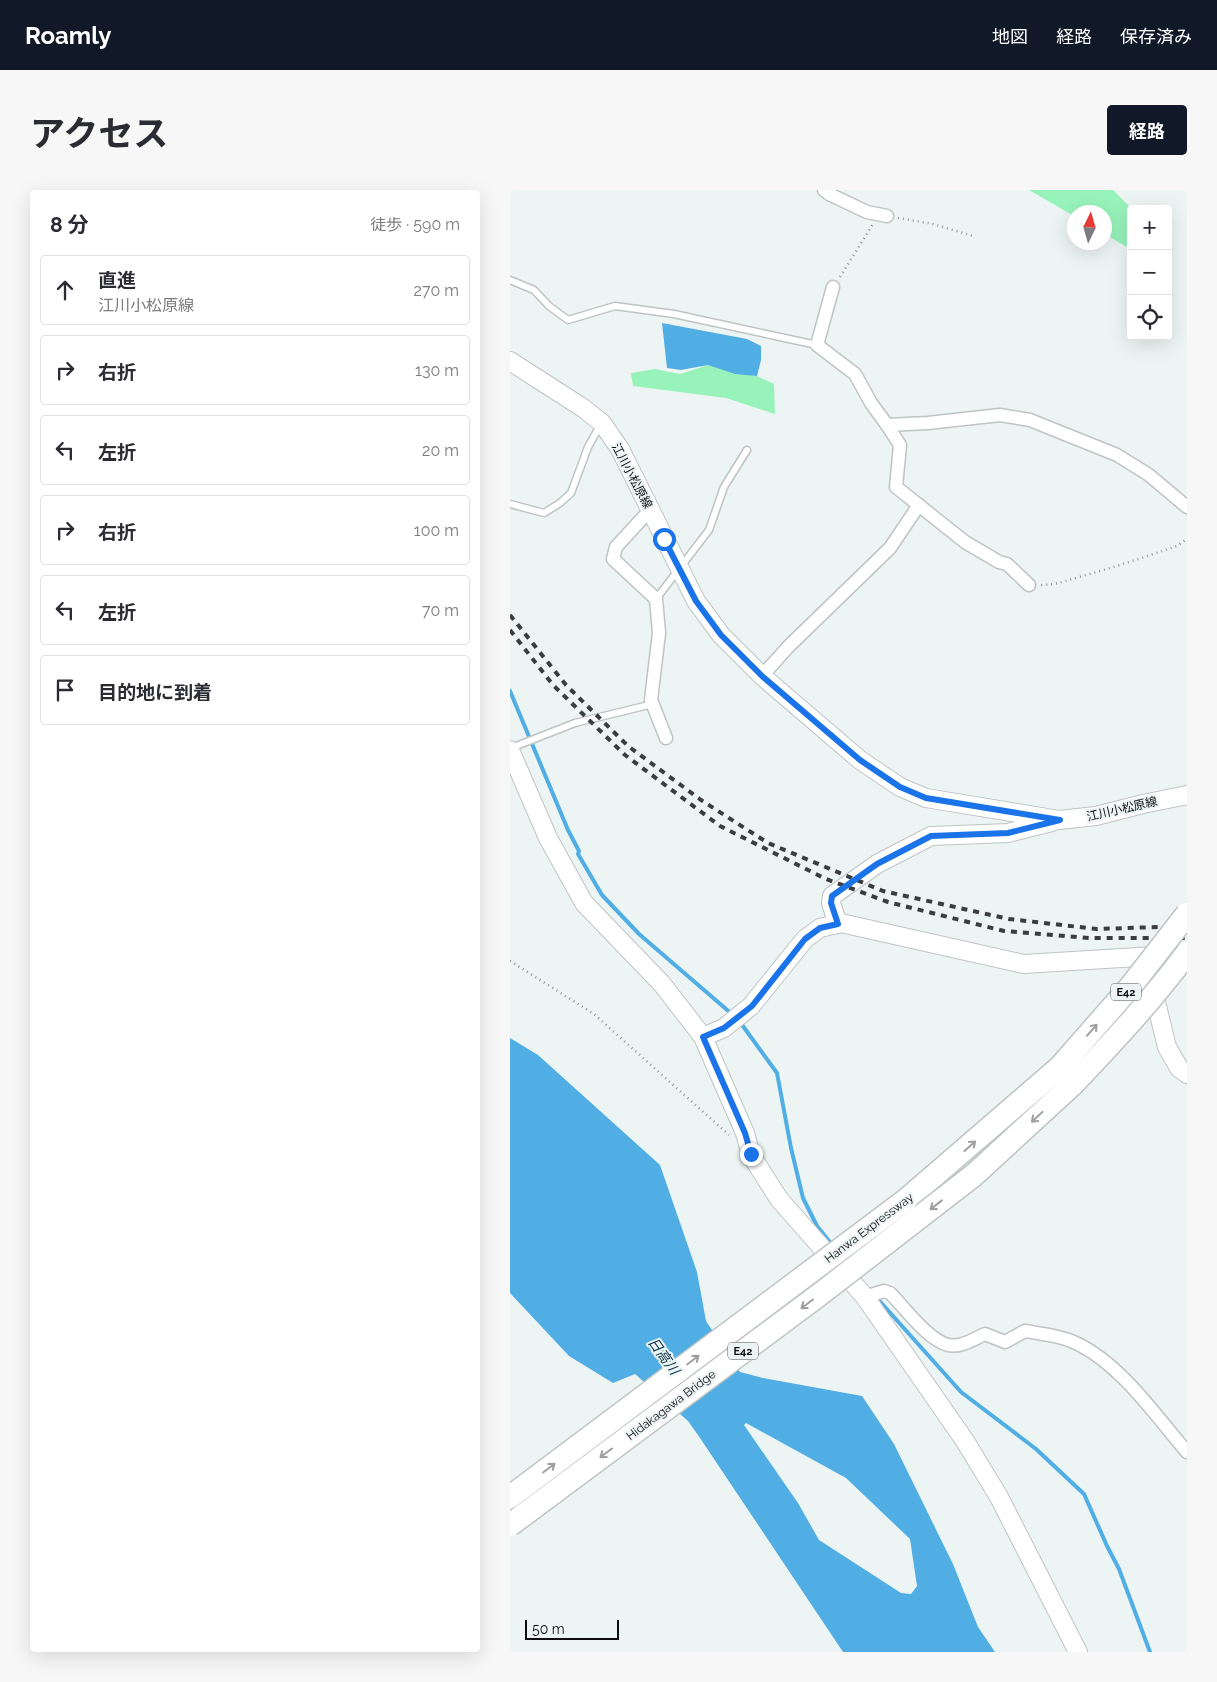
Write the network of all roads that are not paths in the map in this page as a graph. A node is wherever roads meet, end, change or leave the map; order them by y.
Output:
1 (824, 190) edge
2 (883, 216) road end
3 (510, 280) edge
4 (833, 287) road end
5 (817, 345) junction
6 (510, 361) edge
7 (602, 423) junction
8 (887, 425) junction
9 (747, 450) dead end
10 (510, 504) edge
11 (919, 505) junction
12 (1187, 508) edge
13 (650, 510) junction
14 (679, 568) junction
15 (1030, 585) road end
16 (656, 599) junction
17 (762, 676) junction
18 (652, 704) junction
19 (666, 738) dead end
20 (511, 753) edge
21 (1187, 795) edge
22 (1060, 820) junction
23 (1187, 914) edge
24 (838, 924) junction
25 (1187, 954) edge
26 (1145, 956) junction
27 (703, 1037) junction
28 (1187, 1074) edge
29 (1067, 1075) junction
30 (974, 1175) joint
31 (865, 1296) junction
32 (1187, 1452) edge
33 (510, 1497) edge
34 (510, 1525) edge
35 (1078, 1652) edge

1 - 2 street
3 - 5 lane
4 - 5 street
5 - 8 street
6 - 7 street, 江川小松原線
7 - 10 lane
7 - 13 street, 江川小松原線
8 - 11 street
8 - 12 street
9 - 14 lane
11 - 15 street
11 - 17 street
13 - 14 street, 江川小松原線
13 - 16 street
14 - 16 lane
14 - 17 street, 江川小松原線
16 - 18 street
17 - 22 street, 江川小松原線
18 - 19 street
18 - 20 lane
20 - 27 street
21 - 22 street, 江川小松原線
22 - 24 street
29 -> 23 highway, Hanwa Expressway / E42, bridge
24 - 26 street
24 - 27 street
25 - 26 street
25 - 29 highway, Hanwa Expressway / E42, bridge
26 - 28 street
27 - 31 street
29 -> 30 highway, Hanwa Expressway / E42
33 -> 29 highway, Hanwa Expressway / E42, bridge
30 -> 34 highway, Hidakagawa Bridge / E42, bridge
31 - 32 street
31 - 35 street

